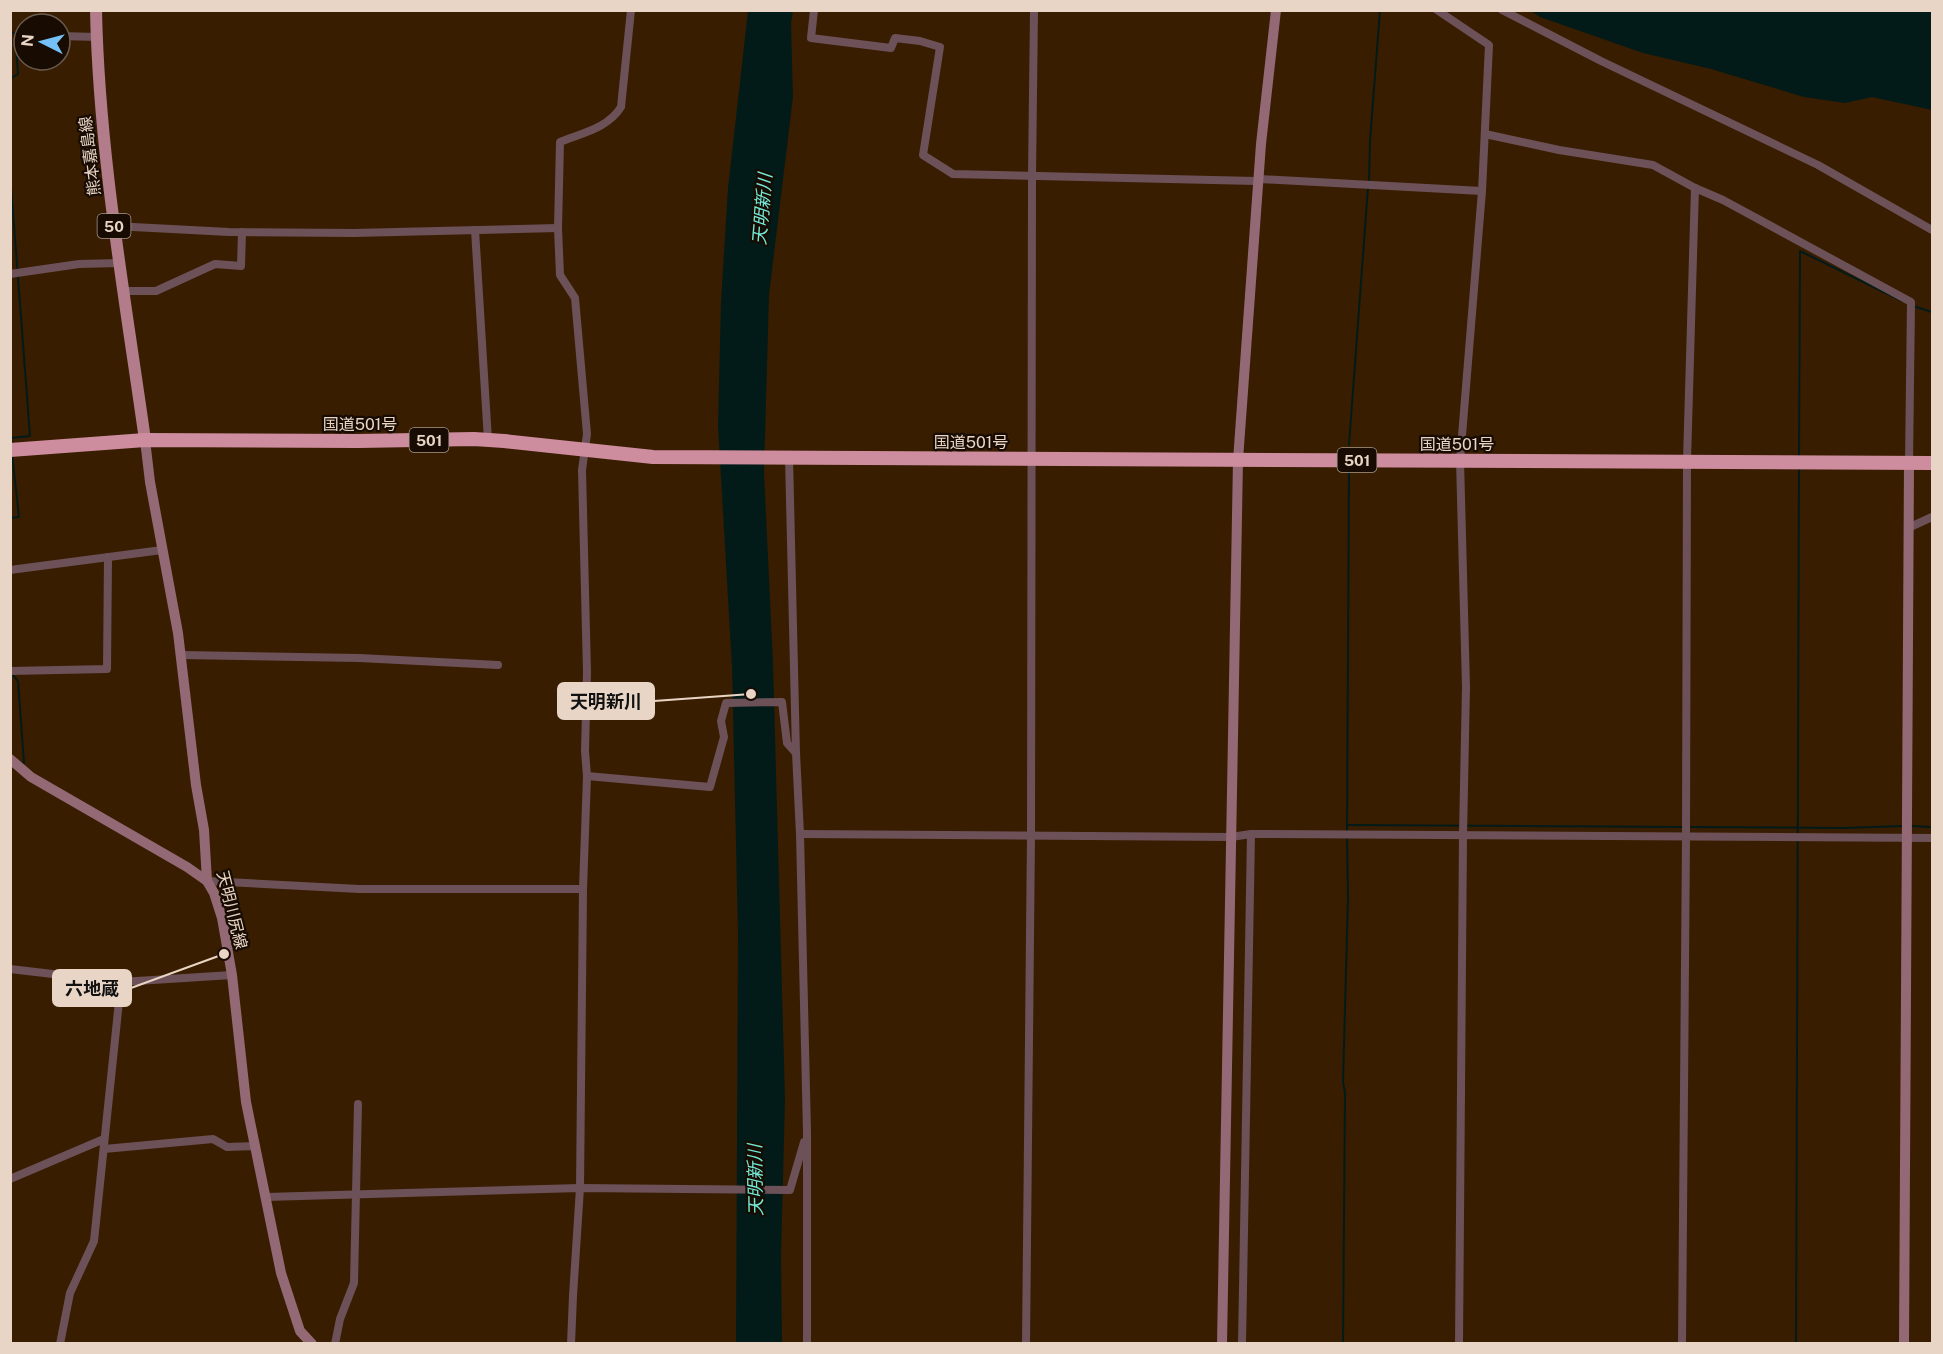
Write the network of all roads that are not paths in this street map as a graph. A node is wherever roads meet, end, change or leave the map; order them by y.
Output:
1 (96, 10) edge
2 (631, 10) edge
3 (814, 10) edge
4 (1034, 10) edge
5 (1276, 10) edge
6 (1437, 10) edge
7 (1502, 10) edge
8 (72, 36) edge
9 (97, 37) junction
10 (1485, 134) junction
11 (1032, 176) junction
12 (1260, 179) junction
13 (1695, 188) junction
14 (1482, 191) junction
15 (114, 226) junction
16 (558, 228) junction
17 (475, 230) junction
18 (1932, 230) edge
19 (242, 232) junction
20 (120, 263) junction
21 (10, 274) edge
22 (124, 291) junction
23 (145, 440) junction
24 (488, 440) junction
25 (13, 450) edge
26 (585, 450) junction
27 (785, 457) junction
28 (1032, 458) junction
29 (1238, 460) junction
30 (1460, 460) junction
31 (1687, 460) junction
32 (1909, 463) junction
33 (1932, 463) edge
34 (1932, 517) edge
35 (1908, 528) junction
36 (162, 550) junction
37 (108, 558) junction
38 (10, 570) edge
39 (181, 655) junction
40 (498, 665) dead end
41 (10, 671) edge
42 (796, 753) junction
43 (10, 759) edge
44 (587, 776) junction
45 (800, 834) junction
46 (1251, 834) junction
47 (1030, 835) junction
48 (1462, 835) junction
49 (1231, 837) junction
50 (1686, 837) junction
51 (1906, 838) junction
52 (1932, 838) edge
53 (207, 881) junction
54 (584, 889) junction
55 (10, 969) edge
56 (232, 975) junction
57 (121, 982) junction
58 (358, 1104) dead end
59 (807, 1132) junction
60 (104, 1139) junction
61 (256, 1146) junction
62 (104, 1149) junction
63 (10, 1179) edge
64 (580, 1188) junction
65 (356, 1194) junction
66 (266, 1197) junction
67 (60, 1344) edge
68 (312, 1344) edge
69 (335, 1344) edge
70 (571, 1344) edge
71 (807, 1344) edge
72 (1026, 1344) edge
73 (1222, 1344) edge
74 (1242, 1344) edge
75 (1459, 1344) edge
76 (1682, 1344) edge
77 (1904, 1344) edge

1 - 9 main road, 熊本嘉島線 / 50
2 - 16 street
3 - 11 street
4 - 11 street
5 - 12 street
6 - 10 street
7 - 18 street
8 - 9 street
9 - 15 main road, 熊本嘉島線 / 50
10 - 13 street
10 - 14 street
11 - 12 street
11 - 28 street
12 - 14 street
12 - 29 street
13 - 31 street
13 - 32 street
14 - 30 street
15 - 19 street
15 - 20 main road, 熊本嘉島線 / 50
16 - 17 street
16 - 26 street
17 - 19 street
17 - 24 street
19 - 22 street
20 - 21 street
20 - 22 main road, 熊本嘉島線 / 50
22 - 23 main road, 熊本嘉島線 / 50
23 - 24 highway, 国道501号 / 501
23 - 25 highway, 国道501号 / 501
23 - 36 street, 天明川尻線
24 - 26 highway, 国道501号 / 501
26 - 27 highway, 国道501号 / 501
26 - 44 street
27 - 28 highway, 国道501号 / 501
27 - 42 street
28 - 29 highway, 国道501号 / 501
28 - 47 street
29 - 30 highway, 国道501号 / 501
29 - 49 street
30 - 31 highway, 国道501号 / 501
30 - 48 street
31 - 32 highway, 国道501号 / 501
31 - 50 street
32 - 33 highway, 国道501号 / 501
32 - 35 street
34 - 35 street
35 - 51 street
36 - 37 street
36 - 39 street, 天明川尻線
37 - 38 street
37 - 41 street
39 - 40 street
39 - 53 street, 天明川尻線
42 - 44 street
42 - 45 street
43 - 53 street
44 - 54 street
45 - 47 street
45 - 59 street
46 - 48 street
46 - 49 street
46 - 74 street
47 - 49 street
47 - 72 street
48 - 50 street
48 - 75 street
49 - 73 street
50 - 51 street
50 - 76 street
51 - 52 street
51 - 77 street
53 - 54 street
53 - 56 street, 天明川尻線
54 - 64 street
55 - 57 street
56 - 57 street
56 - 61 street, 天明川尻線
57 - 60 street
58 - 65 street
59 - 64 street
59 - 71 street
60 - 62 street
60 - 63 street
61 - 62 street
61 - 66 street, 天明川尻線
62 - 67 street
64 - 65 street
64 - 70 street
65 - 66 street
65 - 69 street
66 - 68 street, 天明川尻線

